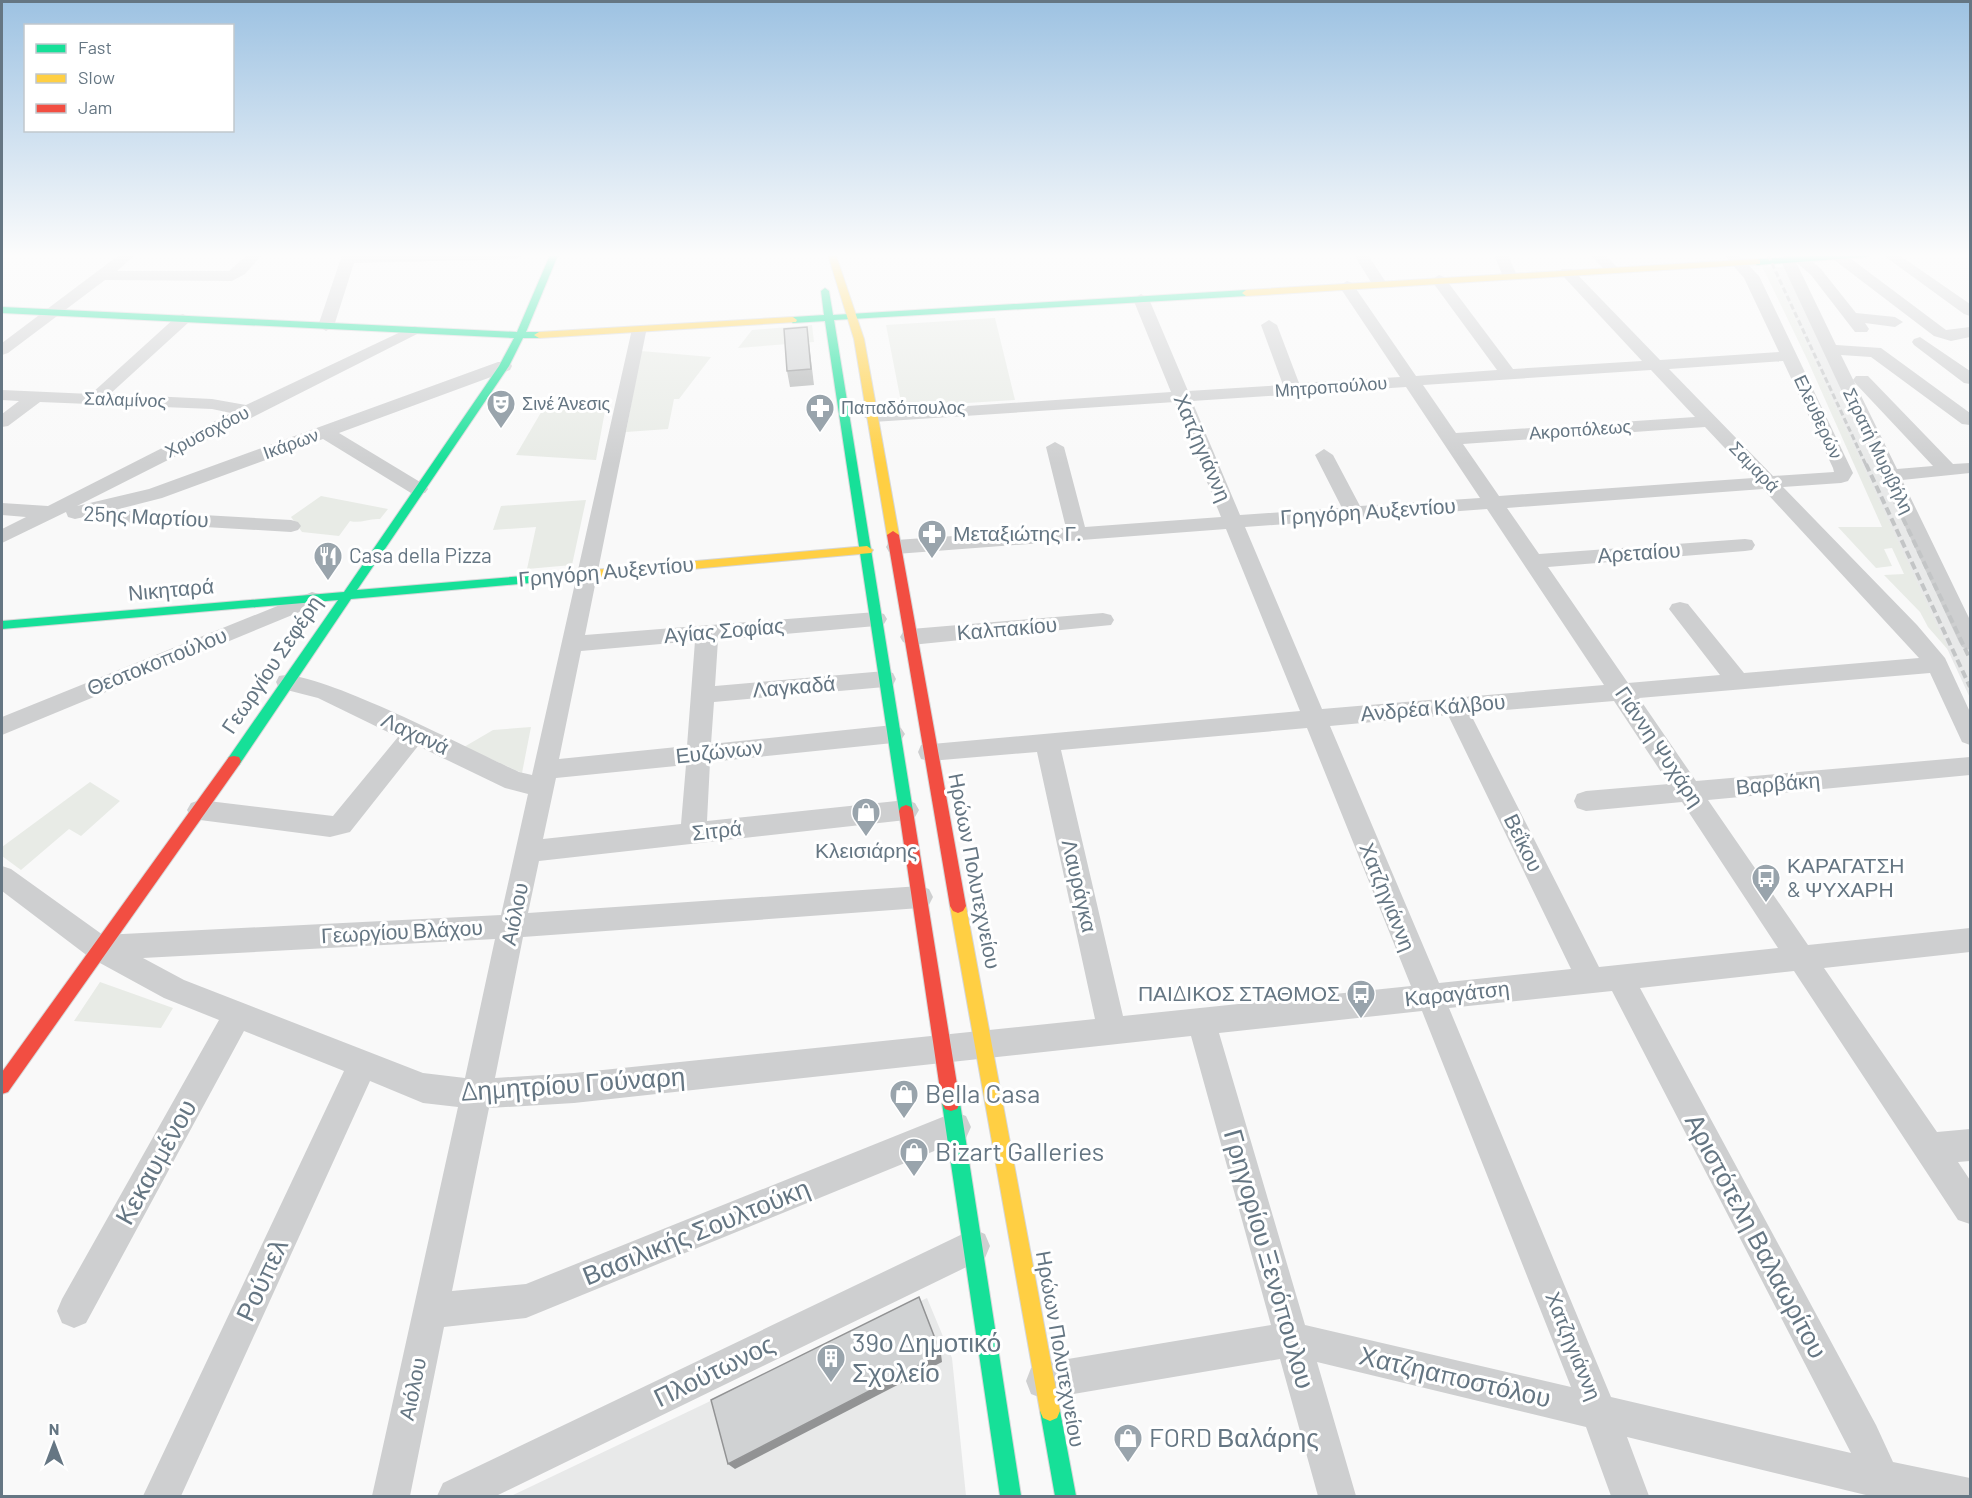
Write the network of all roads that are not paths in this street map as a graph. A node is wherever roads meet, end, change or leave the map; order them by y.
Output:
1 (36, 325) edge
2 (177, 325) edge
3 (304, 325) edge
4 (525, 325) edge
5 (736, 325) edge
6 (832, 325) edge
7 (855, 325) edge
8 (1151, 325) edge
9 (1269, 325) dead end
10 (1373, 325) edge
11 (1472, 325) edge
12 (1617, 325) edge
13 (1774, 325) edge
14 (1819, 325) edge
15 (1929, 325) edge
16 (326, 326) joint
17 (415, 331) junction
18 (638, 332) junction
19 (1968, 335) edge
20 (520, 336) junction
21 (1920, 342) dead end
22 (1828, 349) junction
23 (2, 350) edge
24 (1789, 356) junction
25 (504, 366) junction
26 (1655, 366) junction
27 (1509, 375) junction
28 (1971, 379) edge
29 (1862, 380) dead end
30 (1412, 382) junction
31 (1293, 389) junction
32 (2, 395) edge
33 (1180, 396) junction
34 (35, 397) junction
35 (95, 399) junction
36 (248, 411) junction
37 (873, 417) junction
38 (1709, 420) junction
39 (1968, 420) dead end
40 (2, 422) edge
41 (325, 432) junction
42 (1450, 439) junction
43 (1055, 447) dead end
44 (1324, 455) dead end
45 (1971, 468) edge
46 (1948, 470) junction
47 (1890, 475) junction
48 (1841, 477) joint
49 (1770, 483) junction
50 (418, 489) junction
51 (1494, 503) junction
52 (2, 509) edge
53 (49, 512) junction
54 (75, 513) junction
55 (1354, 513) junction
56 (1232, 521) junction
57 (291, 526) dead end
58 (1077, 533) junction
59 (2, 537) edge
60 (1745, 545) dead end
61 (896, 547) junction
62 (867, 550) junction
63 (1533, 561) junction
64 (587, 573) junction
65 (345, 596) junction
66 (312, 598) junction
67 (1680, 609) dead end
68 (876, 619) junction
69 (1103, 620) dead end
70 (2, 625) edge
71 (707, 633) junction
72 (911, 637) junction
73 (1971, 642) edge
74 (572, 644) junction
75 (1937, 664) junction
76 (885, 679) junction
77 (1737, 680) junction
78 (287, 682) junction
79 (1621, 691) junction
80 (702, 695) junction
81 (1455, 706) junction
82 (1314, 718) junction
83 (2, 726) edge
84 (414, 734) junction
85 (893, 734) junction
86 (1971, 735) edge
87 (1047, 741) junction
88 (930, 752) junction
89 (698, 754) junction
90 (1971, 766) edge
91 (543, 778) junction
92 (1689, 792) junction
93 (1586, 801) dead end
94 (200, 810) junction
95 (906, 810) junction
96 (693, 833) junction
97 (528, 851) junction
98 (2, 877) edge
99 (920, 897) junction
100 (512, 926) junction
101 (1971, 940) edge
102 (99, 948) junction
103 (1801, 958) junction
104 (1605, 979) junction
105 (1428, 997) junction
106 (55, 1009) junction
107 (238, 1014) junction
108 (1201, 1021) junction
109 (1112, 1031) junction
110 (19, 1037) dead end
111 (984, 1045) junction
112 (944, 1049) junction
113 (363, 1064) junction
114 (2, 1086) edge
115 (477, 1093) junction
116 (955, 1127) junction
117 (1971, 1145) edge
118 (1930, 1149) junction
119 (1971, 1208) edge
120 (973, 1246) junction
121 (74, 1311) dead end
122 (430, 1311) junction
123 (1292, 1339) junction
124 (1044, 1381) junction
125 (1599, 1411) junction
126 (1885, 1488) edge
127 (162, 1497) edge
128 (391, 1497) edge
129 (456, 1497) edge
130 (1011, 1497) edge
131 (1066, 1497) edge
132 (1337, 1497) edge
133 (1630, 1497) edge
134 (1968, 1497) edge

1 - 23 street
2 - 35 street
3 - 16 main road
4 - 20 main road, Γεωργίου Σεφέρη
5 - 18 main road
6 - 62 main road
7 - 37 main road, Ηρώων Πολυτεχνείου
8 - 33 street, Χατζηγιάννη
9 - 31 street
10 - 30 street, Γιάννη Ψυχάρη
11 - 27 street
12 - 26 street, Σαμαρά
13 - 24 street, Ελευθερών
14 - 22 street, Στρατή Μυριβήλη
15 - 19 street
16 - 17 main road
17 - 20 main road
17 - 36 street, Χρυσοχόου
18 - 20 main road
18 - 64 street, Αιόλου
20 - 25 main road, Γεωργίου Σεφέρη
21 - 28 street
22 - 39 street
22 - 47 street, Στρατή Μυριβήλη
24 - 26 street, Μητροπούλου
24 - 48 street, Ελευθερών
25 - 41 street, Ικάρων
25 - 50 main road, Γεωργίου Σεφέρη
26 - 27 street, Μητροπούλου
26 - 38 street, Σαμαρά
27 - 30 street, Μητροπούλου
29 - 46 street
30 - 31 street, Μητροπούλου
30 - 42 street, Γιάννη Ψυχάρη
31 - 33 street, Μητροπούλου
32 - 34 street, Σαλαμίνος
33 - 37 street, Μητροπούλου
33 - 56 street, Χατζηγιάννη
34 - 35 street, Σαλαμίνος
34 - 40 street
35 - 36 street, Σαλαμίνος
36 - 53 street, Χρυσοχόου
37 - 61 main road, Ηρώων Πολυτεχνείου
38 - 42 street, Ακροπόλεως
38 - 49 street, Σαμαρά
41 - 50 street
41 - 54 street, Ικάρων
42 - 51 street, Γιάννη Ψυχάρη
43 - 58 street
44 - 55 street
45 - 46 street
46 - 47 street
47 - 73 street, Στρατή Μυριβήλη
48 - 49 street, Γρηγόρη Αυξεντίου
49 - 51 street, Γρηγόρη Αυξεντίου
49 - 75 street, Σαμαρά
50 - 65 main road, Γεωργίου Σεφέρη
51 - 55 street, Γρηγόρη Αυξεντίου
51 - 63 street, Γιάννη Ψυχάρη
52 - 53 street, 25ης Μαρτίου
53 - 54 street, 25ης Μαρτίου
53 - 59 street, Χρυσοχόου
54 - 57 street, 25ης Μαρτίου
55 - 56 street, Γρηγόρη Αυξεντίου
56 - 58 street, Γρηγόρη Αυξεντίου
56 - 82 street, Χατζηγιάννη
58 - 61 street, Γρηγόρη Αυξεντίου
60 - 63 street, Αρεταίου
61 - 72 main road, Ηρώων Πολυτεχνείου
62 - 64 main road, Γρηγόρη Αυξεντίου
62 - 68 main road
63 - 79 street, Γιάννη Ψυχάρη
64 - 65 main road, Γρηγόρη Αυξεντίου
64 - 74 street, Αιόλου
65 - 66 main road, Νικηταρά
65 - 78 main road, Γεωργίου Σεφέρη
66 - 70 main road, Νικηταρά
66 - 83 street, Θεοτοκοπούλου
67 - 77 street
68 - 71 street, Αγίας Σοφίας
68 - 76 main road
69 - 72 street, Καλπακίου
71 - 74 street, Αγίας Σοφίας
71 - 80 street
72 - 88 main road, Ηρώων Πολυτεχνείου
74 - 91 street, Αιόλου
75 - 77 street, Ανδρέα Κάλβου
75 - 86 street
76 - 80 street, Λαγκαδά
76 - 85 main road
77 - 79 street, Ανδρέα Κάλβου
78 - 84 street, Λαχανά
78 - 94 main road, Γεωργίου Σεφέρη
79 - 81 street, Ανδρέα Κάλβου
79 - 92 street, Γιάννη Ψυχάρη
80 - 89 street
81 - 82 street, Ανδρέα Κάλβου
81 - 104 street, Βεΐκου
82 - 87 street, Ανδρέα Κάλβου
82 - 105 street, Χατζηγιάννη
84 - 91 street, Λαχανά
84 - 94 street
85 - 89 street, Ευζώνων
85 - 95 main road
87 - 88 street, Ανδρέα Κάλβου
87 - 109 street, Λαυράγκα
88 - 111 main road, Ηρώων Πολυτεχνείου
89 - 91 street, Ευζώνων
89 - 96 street
90 - 92 street, Βαρβάκη
91 - 97 street, Αιόλου
92 - 93 street, Βαρβάκη
92 - 103 street, Γιάννη Ψυχάρη
94 - 102 main road, Γεωργίου Σεφέρη
95 - 96 street, Σιτρά
95 - 99 main road
96 - 97 street, Σιτρά
97 - 100 street, Αιόλου
98 - 102 street, Δημητρίου Γούναρη
99 - 100 street, Γεωργίου Βλάχου
99 - 112 main road
100 - 102 street, Γεωργίου Βλάχου
100 - 115 street, Αιόλου
101 - 103 street, Καραγάτση
102 - 106 main road, Γεωργίου Σεφέρη
102 - 107 street, Δημητρίου Γούναρη
103 - 104 street, Καραγάτση
103 - 118 street, Γιάννη Ψυχάρη
104 - 105 street, Καραγάτση
104 - 126 street, Αριστότελη Βαλαωρίτου
105 - 108 street, Καραγάτση
105 - 125 street, Χατζηγιάννη
106 - 110 main road
106 - 114 main road, Γεωργίου Σεφέρη
107 - 113 street, Δημητρίου Γούναρη
107 - 121 street, Κεκαυμένου
108 - 109 street, Καραγάτση
108 - 123 street, Γρηγορίου Ξενόπουλου
109 - 111 street, Καραγάτση
111 - 112 street, Καραγάτση
111 - 124 main road, Ηρώων Πολυτεχνείου
112 - 115 street, Δημητρίου Γούναρη
112 - 116 main road
113 - 115 street, Δημητρίου Γούναρη
113 - 127 street, Ρούπελ
115 - 122 street, Αιόλου
116 - 120 main road
116 - 122 street, Βασιλικής Σουλτούκη
117 - 118 street
118 - 119 street, Γιάννη Ψυχάρη
120 - 129 street, Πλούτωνος
120 - 130 main road
122 - 128 street, Αιόλου
123 - 124 street, Χατζηαποστόλου
123 - 125 street, Χατζηαποστόλου
123 - 132 street, Γρηγορίου Ξενόπουλου
124 - 131 main road, Ηρώων Πολυτεχνείου
125 - 126 street, Χατζηαποστόλου
125 - 133 street, Χατζηγιάννη
126 - 134 street, Χατζηαποστόλου

